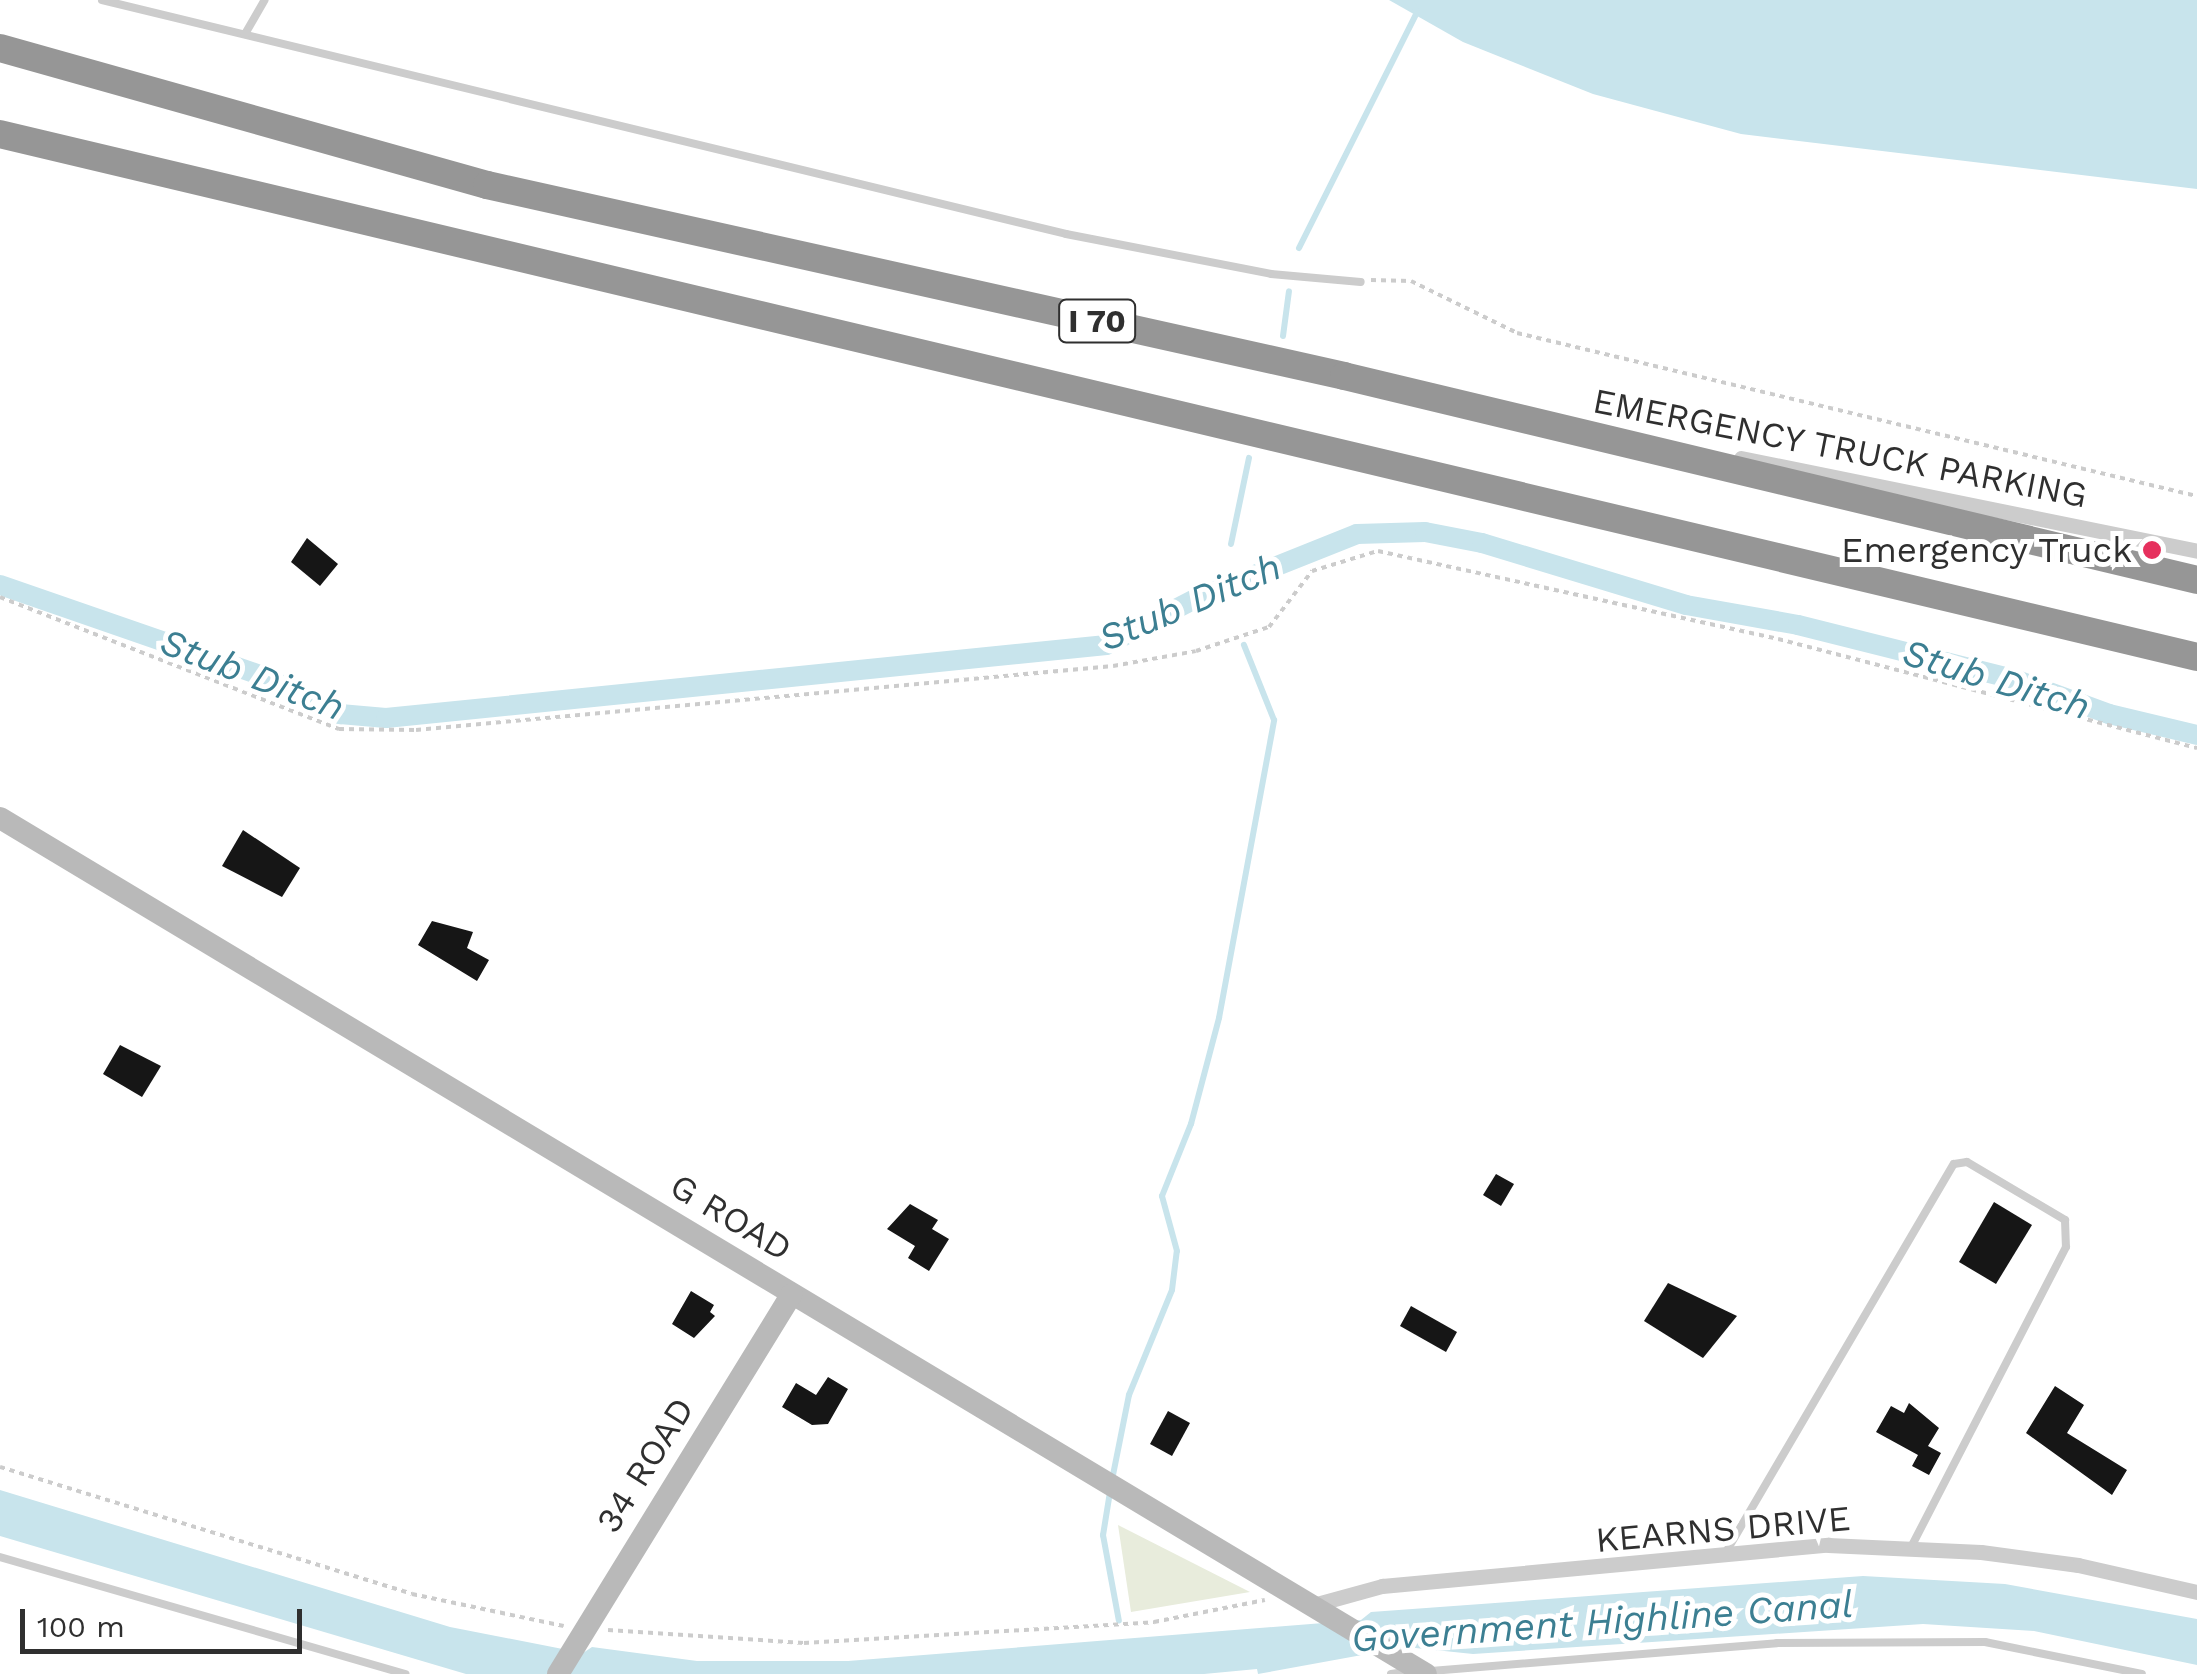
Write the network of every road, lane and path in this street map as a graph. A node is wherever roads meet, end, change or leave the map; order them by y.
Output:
1 (102, 0) edge
2 (266, 0) edge
3 (245, 34) junction
4 (0, 48) edge
5 (0, 134) edge
6 (1361, 282) joint
7 (1471, 407) junction
8 (2197, 496) edge
9 (2197, 552) edge
10 (2197, 580) edge
11 (0, 597) edge
12 (2197, 657) edge
13 (2197, 748) edge
14 (0, 818) edge
15 (792, 1294) junction
16 (0, 1468) edge
17 (1910, 1548) junction
18 (1724, 1556) junction
19 (0, 1557) edge
20 (1288, 1590) junction
21 (2197, 1592) edge
22 (1313, 1605) junction
23 (586, 1628) junction
24 (1423, 1672) edge
25 (405, 1674) edge
26 (558, 1674) edge
27 (1392, 1674) edge
28 (2142, 1674) edge

1 - 3 lane
2 - 3 lane
3 - 6 lane
4 - 7 highway, I 70
5 - 12 highway, I 70
6 - 8 path
7 - 9 street, EMERGENCY TRUCK PARKING
7 - 10 highway, I 70
11 - 13 path
14 - 15 street, G ROAD
15 - 20 street, G ROAD
15 - 23 street, 34 ROAD
16 - 23 path
17 - 18 street, KEARNS DRIVE
17 - 18 lane
17 - 21 street, KEARNS DRIVE
18 - 22 street, KEARNS DRIVE
19 - 25 lane
20 - 22 street, G ROAD
20 - 23 path
22 - 24 street, G ROAD
23 - 26 street, 34 ROAD
24 - 27 lane
24 - 28 lane

